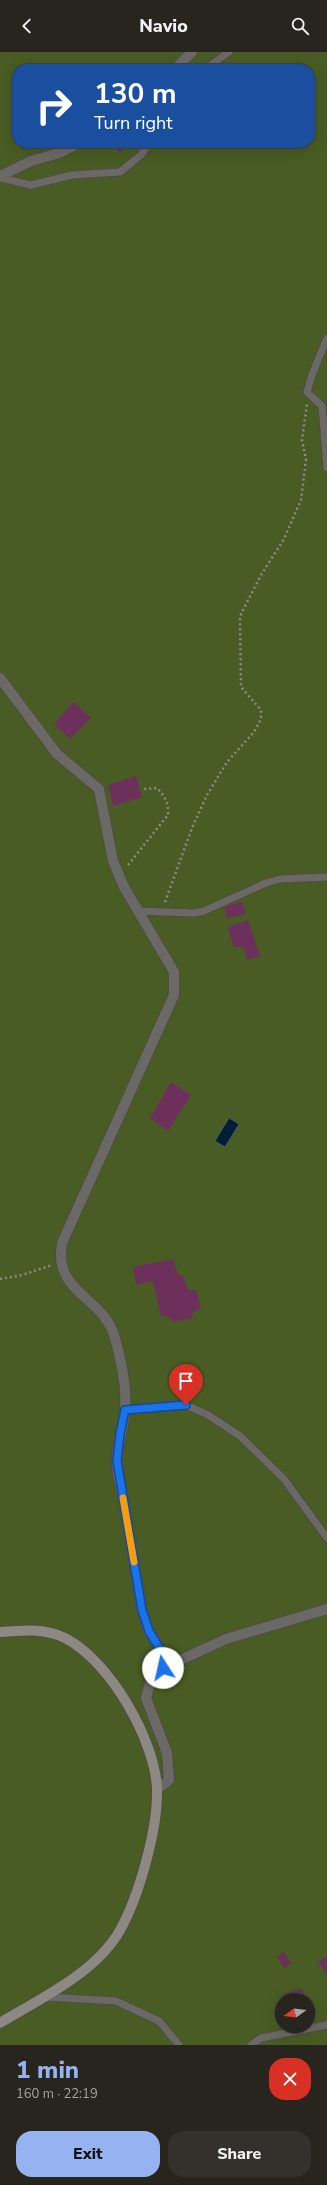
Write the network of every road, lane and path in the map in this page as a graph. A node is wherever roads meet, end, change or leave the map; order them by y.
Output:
1 (192, 52) edge
2 (229, 52) edge
3 (180, 64) edge
4 (212, 64) edge
5 (70, 148) edge
6 (146, 148) edge
7 (0, 177) edge
8 (327, 338) edge
9 (310, 394) junction
10 (327, 468) edge
11 (0, 678) edge
12 (144, 789) dead end
13 (327, 877) edge
14 (121, 880) junction
15 (138, 911) junction
16 (163, 912) junction
17 (60, 1262) junction
18 (0, 1279) edge
19 (125, 1410) junction
20 (327, 1538) edge
21 (327, 1609) edge
22 (0, 1632) edge
23 (163, 1668) junction
24 (156, 1789) junction
25 (44, 1996) junction
26 (0, 2023) edge
27 (327, 2025) edge
28 (179, 2045) edge
29 (251, 2045) edge

1 - 3 street
2 - 4 lane
5 - 7 street
6 - 7 lane
8 - 9 lane
9 - 10 lane
9 - 16 path
11 - 14 street
12 - 14 path
13 - 16 lane
14 - 15 street
15 - 16 lane
15 - 17 street
17 - 18 path
17 - 19 street
19 - 20 lane
19 - 23 street
21 - 23 street
22 - 24 street
23 - 24 street
24 - 25 street
25 - 26 street
25 - 28 lane
27 - 29 lane

